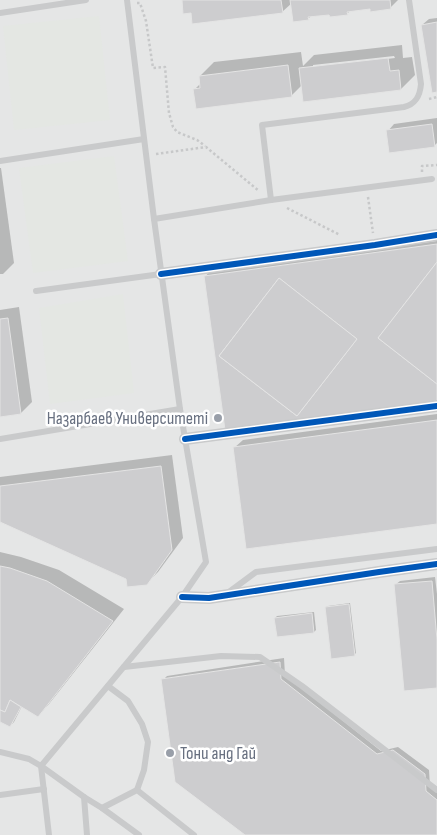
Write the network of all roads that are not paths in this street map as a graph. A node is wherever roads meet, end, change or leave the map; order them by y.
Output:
1 (86, 0) edge
2 (409, 0) edge
3 (128, 2) edge
4 (0, 13) edge
5 (144, 139) junction
6 (0, 161) edge
7 (432, 179) dead end
8 (271, 200) junction
9 (154, 219) junction
10 (437, 235) edge
11 (161, 274) junction
12 (36, 291) dead end
13 (437, 406) edge
14 (180, 409) junction
15 (0, 439) edge
16 (185, 439) junction
17 (437, 549) edge
18 (437, 564) edge
19 (223, 596) junction
20 (182, 597) junction
21 (124, 667) junction
22 (108, 686) junction
23 (0, 752) edge
24 (41, 766) junction
25 (44, 789) junction
26 (137, 790) junction
27 (437, 790) edge
28 (0, 795) edge
29 (84, 797) junction
30 (102, 808) junction
31 (49, 835) edge
32 (87, 835) edge
33 (139, 835) edge
34 (194, 835) edge

1 - 4 lane
2 - 8 lane
3 - 5 lane
5 - 6 lane
5 - 9 lane
7 - 8 lane
8 - 9 lane
9 - 11 lane
10 - 11 street
11 - 12 lane
11 - 14 lane
13 - 16 street
14 - 15 lane
14 - 16 lane
16 - 20 lane
17 - 19 lane
18 - 19 street
19 - 20 street
20 - 21 lane
21 - 22 lane
21 - 27 lane
22 - 24 lane
22 - 26 lane
23 - 24 lane
24 - 25 lane
24 - 29 lane
25 - 28 lane
25 - 31 lane
26 - 30 lane
26 - 34 lane
29 - 30 lane
29 - 32 lane
30 - 33 lane

